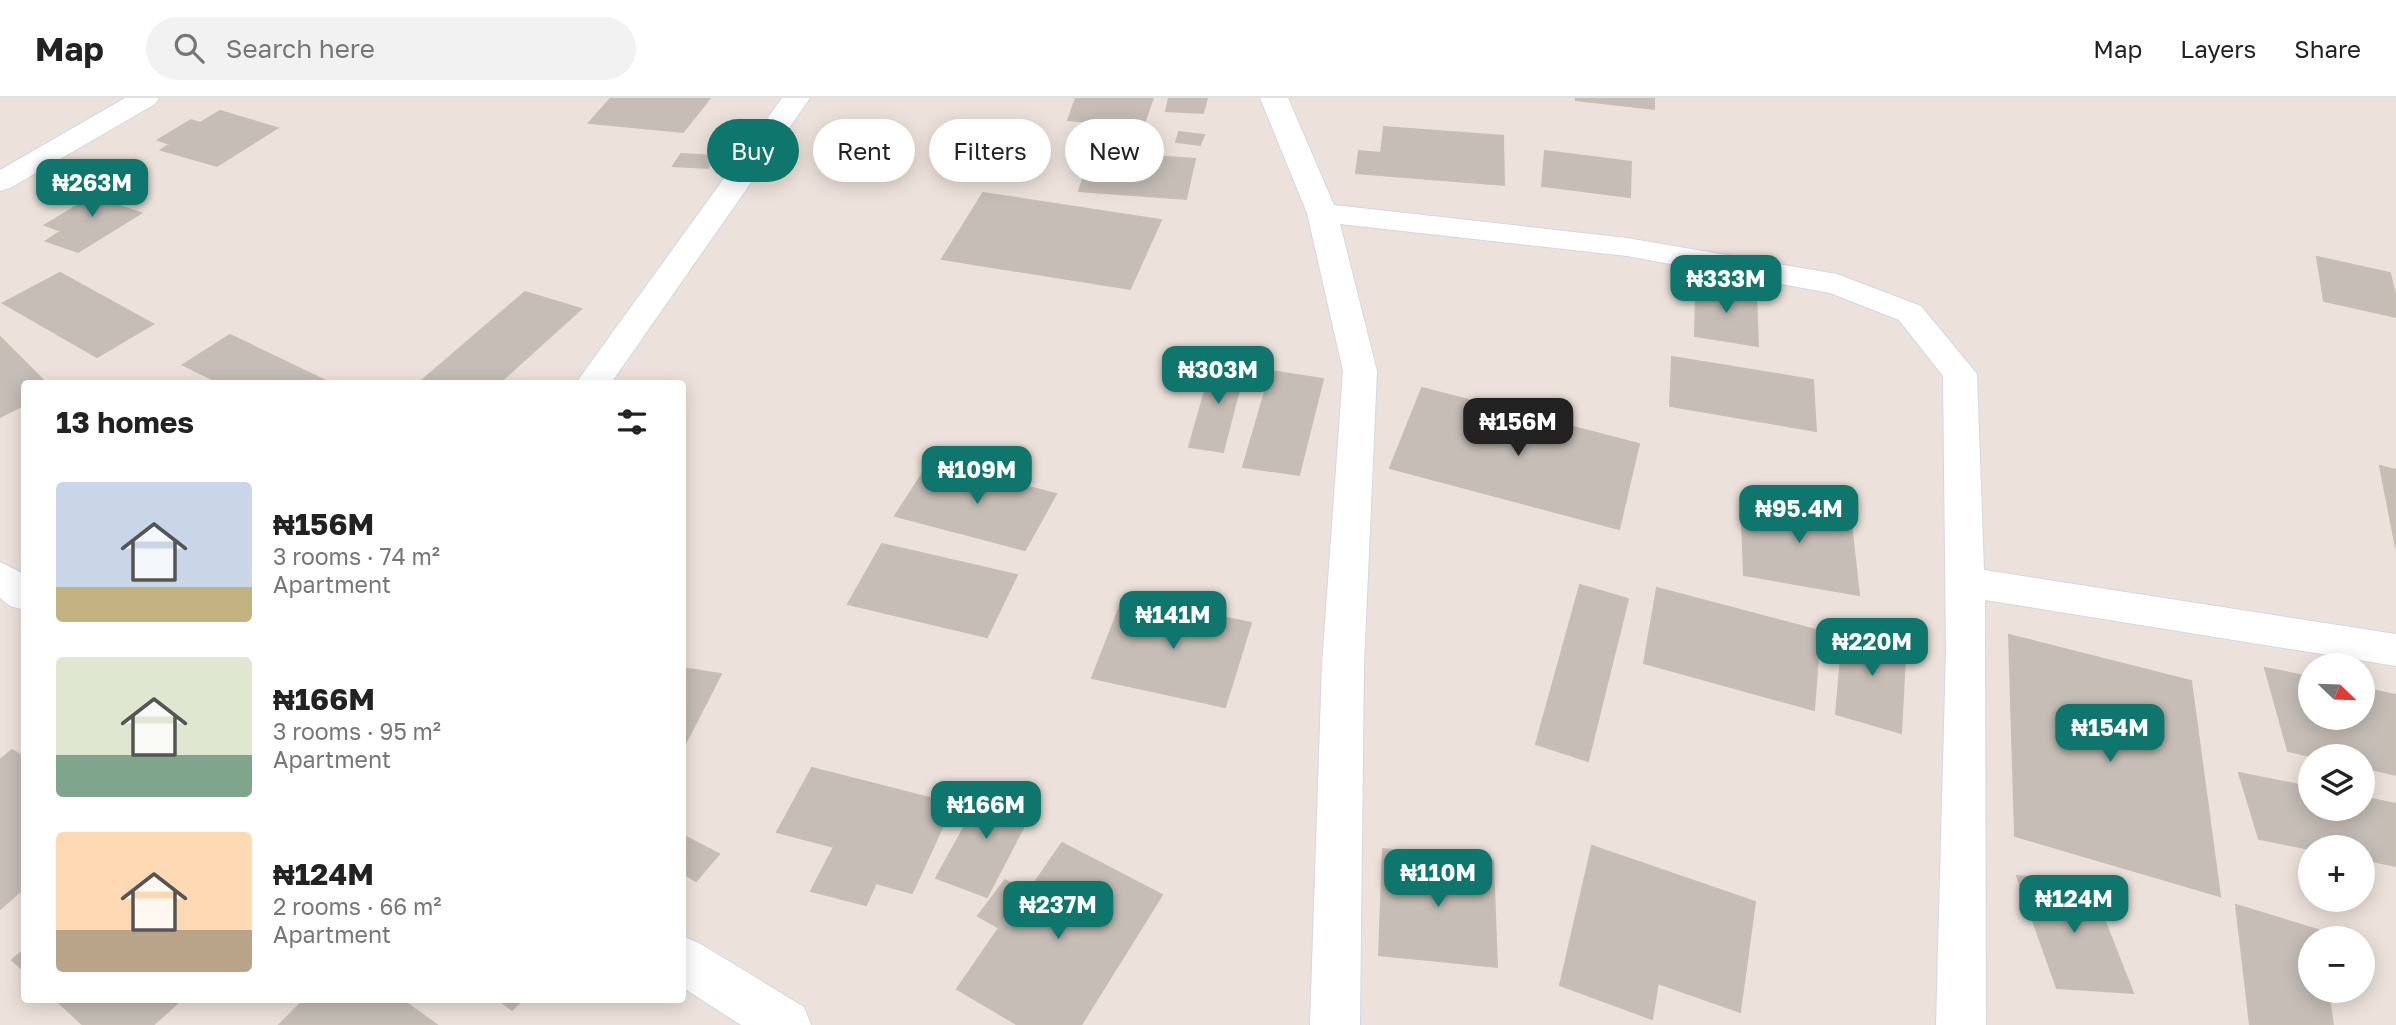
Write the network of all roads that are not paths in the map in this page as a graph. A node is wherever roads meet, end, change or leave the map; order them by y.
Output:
1 (145, 98) edge
2 (796, 98) edge
3 (1274, 98) edge
4 (0, 182) edge
5 (1322, 213) junction
6 (595, 380) edge
7 (0, 577) edge
8 (1964, 582) junction
9 (21, 593) edge
10 (2396, 650) edge
11 (686, 961) edge
12 (786, 1025) edge
13 (1335, 1025) edge
14 (1961, 1025) edge

1 - 4 street
2 - 6 street
3 - 5 street
5 - 8 street
5 - 13 street
7 - 9 street
8 - 10 street
8 - 14 street
11 - 12 street

